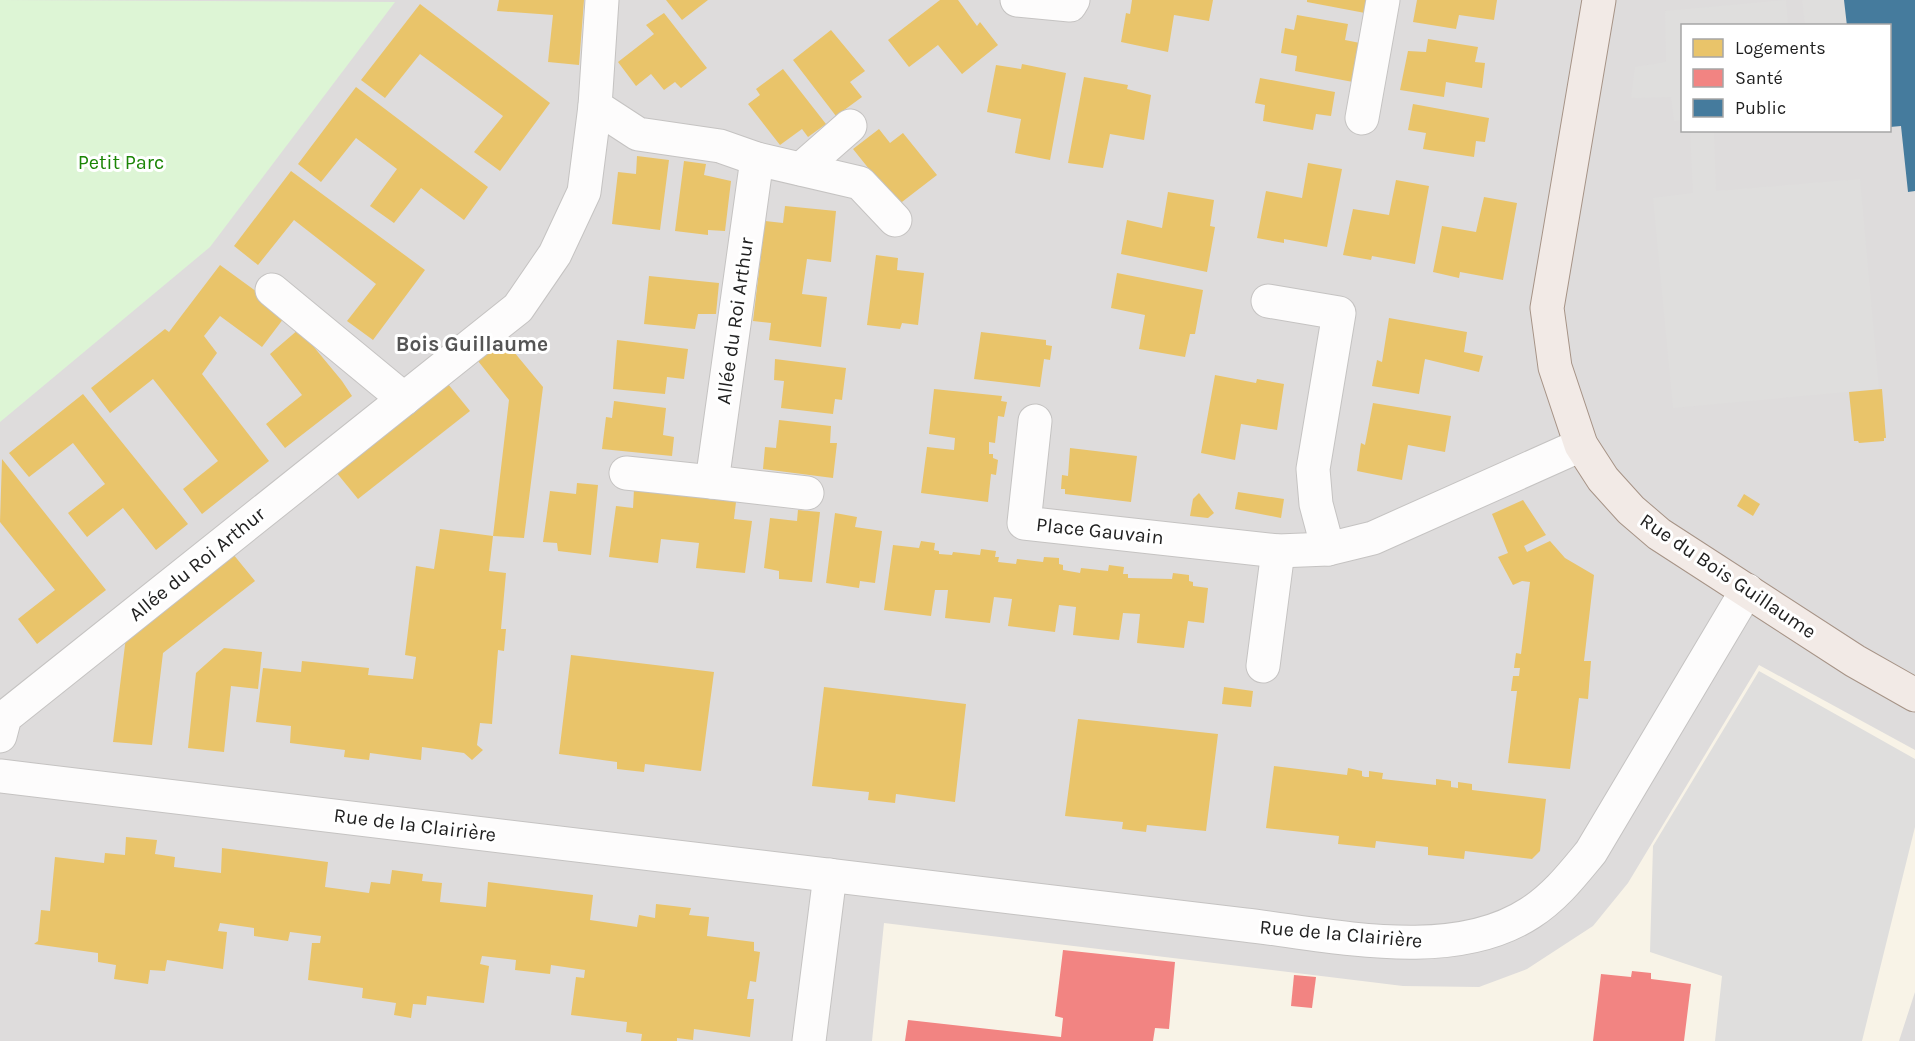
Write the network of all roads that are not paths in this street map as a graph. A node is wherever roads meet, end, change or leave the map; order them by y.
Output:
1 (602, 0) edge
2 (1017, 0) edge
3 (1073, 0) edge
4 (1383, 0) edge
5 (1599, 0) edge
6 (595, 106) junction
7 (1362, 118) dead end
8 (850, 126) dead end
9 (757, 159) junction
10 (801, 169) junction
11 (895, 220) dead end
12 (272, 290) dead end
13 (1268, 301) dead end
14 (404, 399) junction
15 (1035, 421) dead end
16 (1581, 445) junction
17 (626, 473) dead end
18 (712, 482) junction
19 (807, 493) dead end
20 (1328, 549) junction
21 (1278, 551) junction
22 (1747, 590) junction
23 (1263, 666) dead end
24 (1915, 695) edge
25 (0, 736) edge
26 (0, 776) edge
27 (830, 875) junction
28 (809, 1041) edge

1 - 6 street, Allée du Roi Arthur
2 - 3 street
4 - 7 street
5 - 16 main road, Rue du Bois Guillaume
6 - 9 street
6 - 14 street, Allée du Roi Arthur
8 - 10 street
9 - 10 street
9 - 18 street, Allée du Roi Arthur
10 - 11 street
12 - 14 street
13 - 20 street
14 - 25 street, Allée du Roi Arthur
15 - 21 street, Place Gauvain
16 - 20 street, Place Gauvain
16 - 22 main road, Rue du Bois Guillaume
17 - 18 street
18 - 19 street
20 - 21 street, Place Gauvain
21 - 23 street
22 - 24 main road, Rue du Bois Guillaume
22 - 27 street, Rue de la Clairière
26 - 27 street, Rue de la Clairière
27 - 28 street

